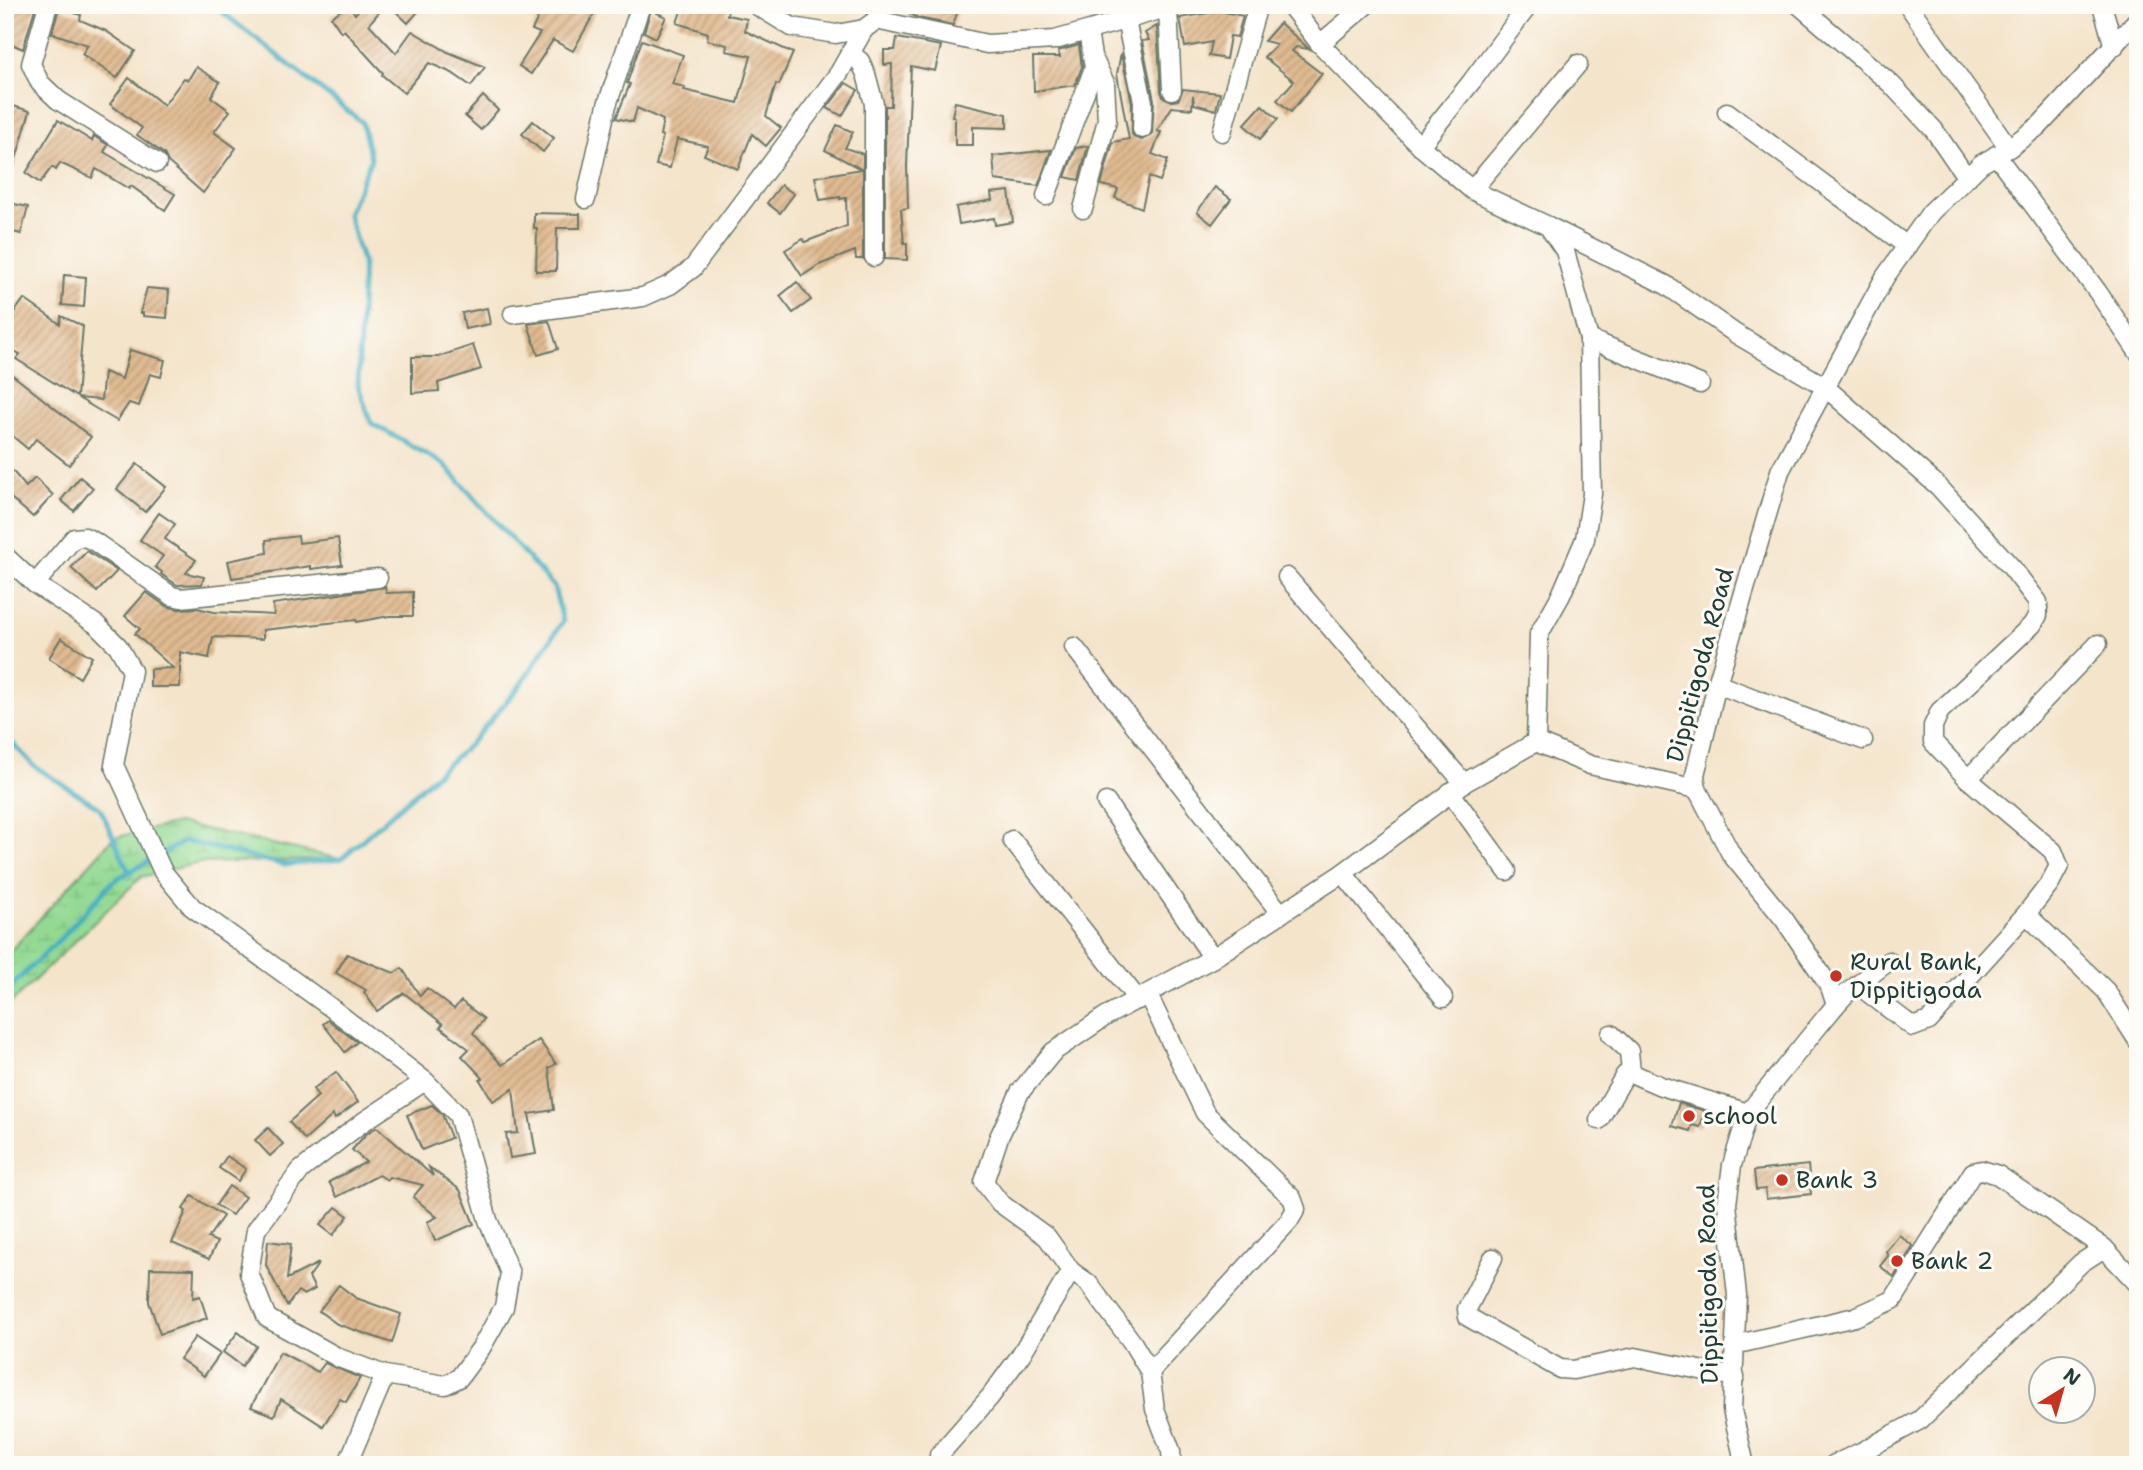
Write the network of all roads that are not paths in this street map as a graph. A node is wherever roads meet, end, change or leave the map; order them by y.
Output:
1 (48, 5) edge
2 (641, 5) edge
3 (756, 5) edge
4 (1258, 5) edge
5 (1290, 5) edge
6 (1366, 5) edge
7 (1798, 5) edge
8 (1908, 5) edge
9 (2102, 5) edge
10 (1173, 7) edge
11 (1525, 10) dead end
12 (874, 18) edge
13 (1126, 20) junction
14 (2136, 28) edge
15 (1088, 32) junction
16 (1320, 44) junction
17 (2114, 47) junction
18 (850, 53) junction
19 (1094, 60) junction
20 (1578, 64) dead end
21 (1172, 90) dead end
22 (1727, 112) dead end
23 (1142, 129) dead end
24 (1222, 132) dead end
25 (1420, 146) junction
26 (2003, 152) junction
27 (157, 163) dead end
28 (1967, 178) junction
29 (1472, 190) junction
30 (1046, 196) dead end
31 (586, 200) dead end
32 (1083, 209) dead end
33 (1548, 226) junction
34 (1907, 246) junction
35 (874, 257) dead end
36 (513, 314) dead end
37 (1589, 339) junction
38 (2138, 352) edge
39 (1700, 384) dead end
40 (1824, 386) junction
41 (5, 556) edge
42 (1287, 577) dead end
43 (378, 579) dead end
44 (35, 584) junction
45 (2098, 644) dead end
46 (1074, 647) dead end
47 (1717, 684) junction
48 (1863, 740) dead end
49 (1536, 742) junction
50 (1968, 779) junction
51 (1457, 788) junction
52 (1697, 789) junction
53 (1106, 802) dead end
54 (1012, 840) dead end
55 (1507, 871) dead end
56 (1343, 873) junction
57 (1281, 914) junction
58 (2026, 914) junction
59 (1213, 958) junction
60 (1889, 961) dead end
61 (1858, 985) junction
62 (1143, 997) junction
63 (1443, 998) dead end
64 (1835, 1006) junction
65 (1611, 1034) dead end
66 (2138, 1041) edge
67 (1632, 1073) junction
68 (425, 1081) junction
69 (1748, 1113) junction
70 (1599, 1119) dead end
71 (2104, 1248) junction
72 (1493, 1258) dead end
73 (1071, 1271) junction
74 (2138, 1284) edge
75 (1734, 1345) junction
76 (1150, 1372) junction
77 (385, 1375) junction
78 (1735, 1377) junction
79 (939, 1455) dead end
80 (347, 1465) edge
81 (1172, 1465) edge
82 (1745, 1465) edge
83 (1833, 1465) edge

1 - 27 street
2 - 31 street
3 - 12 street
4 - 24 street
5 - 16 street
6 - 16 street
7 - 28 street
8 - 26 street
9 - 17 street
10 - 13 street
10 - 21 street
11 - 25 street
12 - 15 street
12 - 18 street
13 - 15 street
13 - 23 street
14 - 17 street, Dippitigoda Road
15 - 19 street
16 - 25 street
17 - 26 street, Dippitigoda Road
18 - 35 street
18 - 36 street
19 - 30 street
19 - 32 street
20 - 29 street
22 - 34 street
25 - 29 street
26 - 28 street, Dippitigoda Road
26 - 38 street
28 - 34 street, Dippitigoda Road
29 - 33 street
33 - 37 street
33 - 40 street
34 - 40 street, Dippitigoda Road
37 - 39 street
37 - 49 street
40 - 47 street, Dippitigoda Road
40 - 50 street
41 - 44 street
42 - 51 street
43 - 44 street
44 - 68 street
45 - 50 street
46 - 57 street
47 - 48 street
47 - 52 street, Dippitigoda Road
49 - 51 street
49 - 52 street
50 - 58 street
51 - 55 street
51 - 56 street
52 - 64 street, Dippitigoda Road
53 - 59 street
54 - 62 street
56 - 57 street
56 - 63 street
57 - 59 street
58 - 61 street
58 - 66 street
59 - 62 street
60 - 61 street
61 - 64 street
62 - 73 street
62 - 76 street
64 - 69 street, Dippitigoda Road
65 - 67 street
67 - 69 street
67 - 70 street
68 - 77 street
68 - 77 street
69 - 75 street, Dippitigoda Road
71 - 74 street
71 - 75 street
71 - 83 street
72 - 78 street
73 - 76 street
73 - 79 street
75 - 78 street, Dippitigoda Road
76 - 81 street
77 - 80 street
78 - 82 street, Dippitigoda Road

